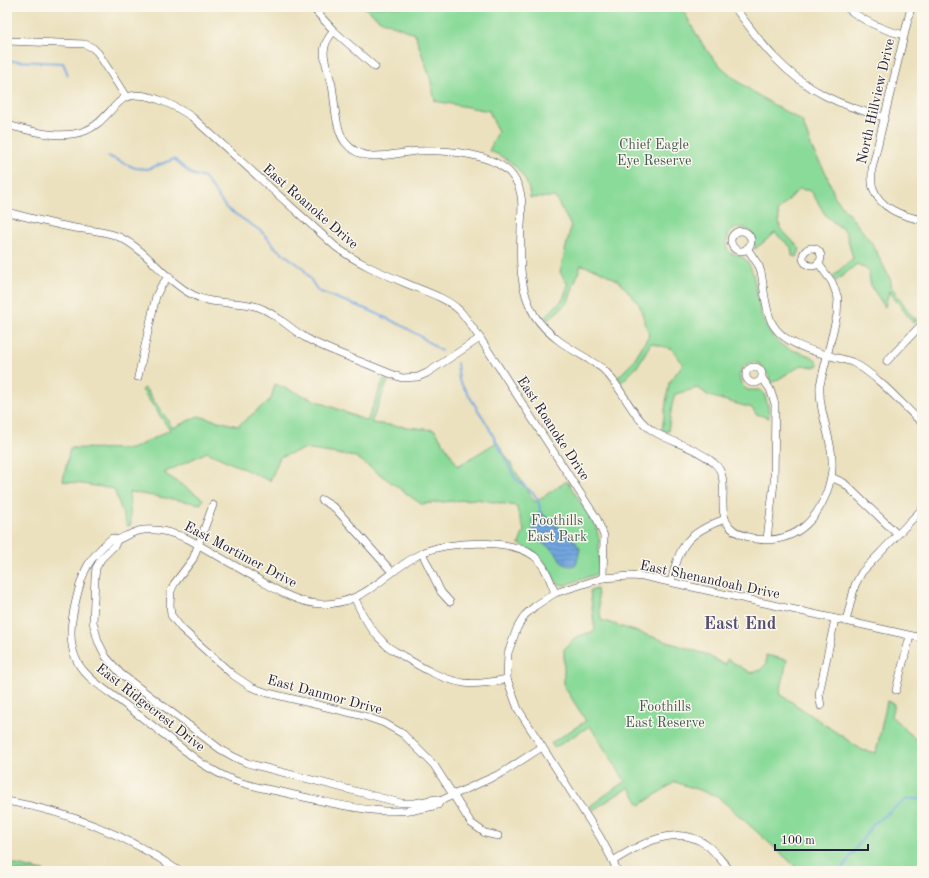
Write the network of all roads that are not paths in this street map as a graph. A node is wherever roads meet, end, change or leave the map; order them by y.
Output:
1 (312, 7) edge
2 (734, 7) edge
3 (846, 7) edge
4 (911, 7) edge
5 (334, 31) junction
6 (904, 35) junction
7 (7, 42) edge
8 (375, 67) dead end
9 (126, 97) junction
10 (884, 117) junction
11 (7, 125) edge
12 (7, 212) edge
13 (922, 220) edge
14 (747, 248) dead end
15 (818, 264) dead end
16 (169, 276) junction
17 (922, 324) edge
18 (480, 338) junction
19 (828, 355) junction
20 (887, 360) dead end
21 (138, 377) dead end
22 (762, 378) dead end
23 (922, 424) edge
24 (831, 477) junction
25 (322, 500) dead end
26 (213, 505) dead end
27 (922, 509) edge
28 (725, 519) junction
29 (898, 534) junction
30 (766, 539) junction
31 (117, 540) junction
32 (198, 544) junction
33 (422, 553) junction
34 (392, 572) junction
35 (603, 578) junction
36 (671, 582) junction
37 (555, 593) junction
38 (355, 598) junction
39 (450, 602) dead end
40 (835, 619) junction
41 (846, 621) junction
42 (910, 636) junction
43 (922, 638) edge
44 (507, 680) junction
45 (896, 690) dead end
46 (821, 706) dead end
47 (542, 747) junction
48 (453, 795) junction
49 (7, 801) edge
50 (440, 801) junction
51 (498, 836) dead end
52 (613, 861) junction
53 (179, 871) edge
54 (617, 871) edge
55 (731, 871) edge

1 - 5 street
2 - 10 street
3 - 6 street
4 - 6 street, North Hillview Drive
5 - 8 street
5 - 28 street
6 - 10 street, North Hillview Drive
7 - 9 street
9 - 11 street
9 - 18 street, East Roanoke Drive
10 - 13 street, North Hillview Drive
12 - 16 street
14 - 19 street
15 - 19 street
16 - 18 street
16 - 21 street
17 - 20 street
18 - 35 street, East Roanoke Drive
19 - 23 street
19 - 24 street
22 - 30 street
24 - 29 street
24 - 30 street
25 - 34 street
26 - 32 street, East Danmor Drive
27 - 29 street
28 - 30 street
28 - 36 street
29 - 41 street
31 - 32 street, East Mortimer Drive
31 - 50 street, East Ridgecrest Drive
31 - 50 street, East Ridgecrest Drive
32 - 38 street, East Mortimer Drive
32 - 48 street, East Danmor Drive
33 - 34 street, East Mortimer Drive
33 - 37 street, East Mortimer Drive
33 - 39 street
34 - 38 street, East Mortimer Drive
35 - 36 street, East Shenandoah Drive
35 - 37 street, East Shenandoah Drive
36 - 40 street, East Shenandoah Drive
37 - 44 street, East Shenandoah Drive
38 - 44 street
40 - 41 street, East Shenandoah Drive
40 - 46 street
41 - 42 street, East Shenandoah Drive
42 - 43 street, East Shenandoah Drive
42 - 45 street
44 - 47 street, East Shenandoah Drive
47 - 48 street, East Ridgecrest Drive
47 - 52 street, East Shenandoah Drive
48 - 50 street, East Ridgecrest Drive
48 - 51 street, East Danmor Drive
49 - 53 street
52 - 54 street, East Shenandoah Drive
52 - 55 street

